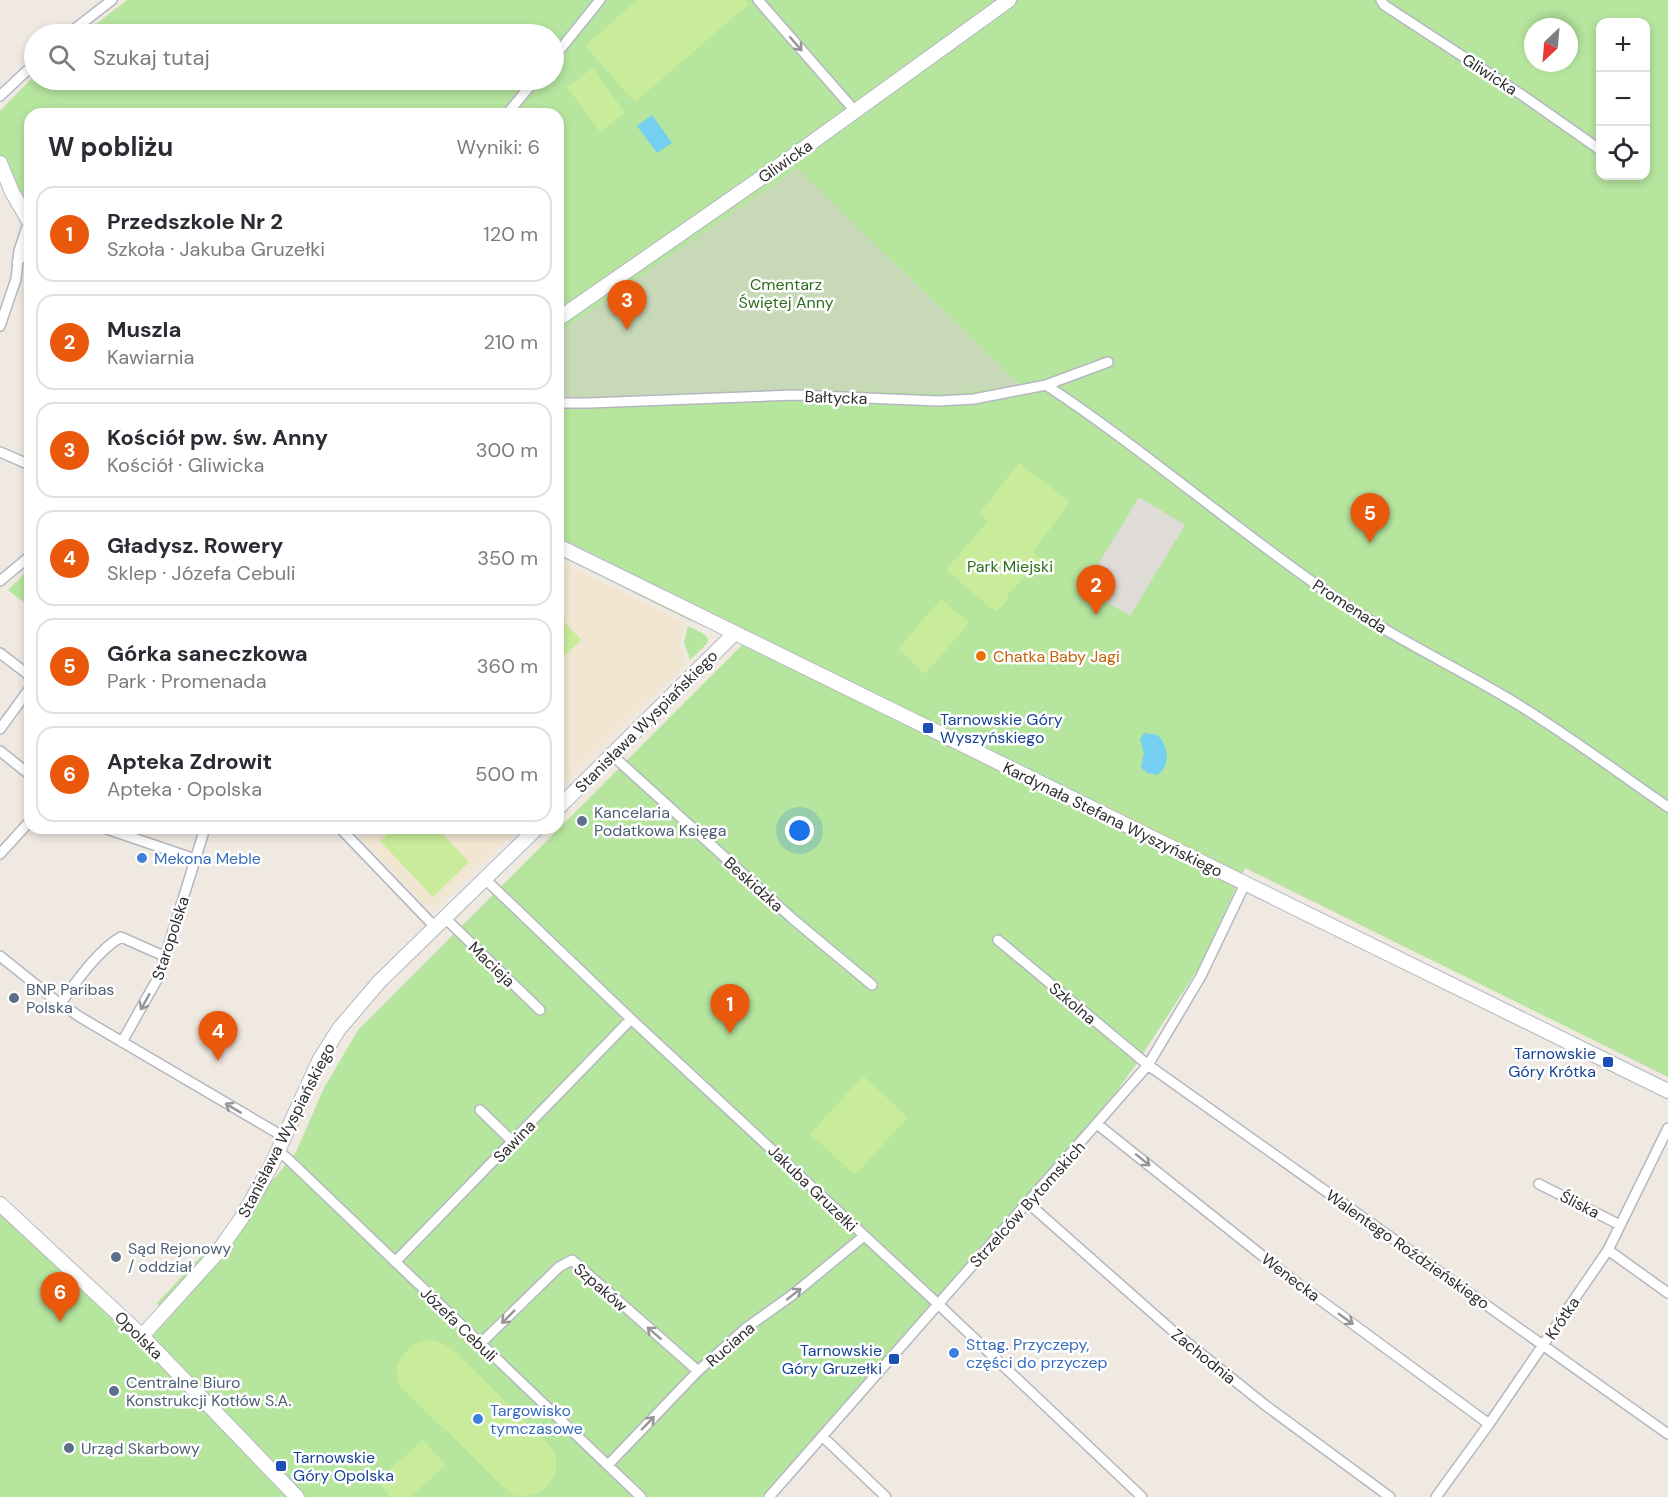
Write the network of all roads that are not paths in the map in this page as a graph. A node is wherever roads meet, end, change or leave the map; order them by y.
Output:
1 (112, 0) edge
2 (600, 0) edge
3 (758, 0) edge
4 (1009, 0) edge
5 (1381, 0) edge
6 (81, 24) edge
7 (564, 45) edge
8 (24, 73) edge
9 (527, 90) edge
10 (0, 96) edge
11 (512, 108) edge
12 (855, 111) junction
13 (1596, 147) edge
14 (0, 162) edge
15 (24, 213) edge
16 (24, 236) edge
17 (24, 255) edge
18 (17, 262) junction
19 (564, 315) edge
20 (0, 326) edge
21 (1108, 362) dead end
22 (1046, 385) junction
23 (564, 403) edge
24 (0, 452) edge
25 (24, 462) edge
26 (564, 549) edge
27 (24, 561) edge
28 (0, 581) edge
29 (735, 633) junction
30 (0, 654) edge
31 (24, 672) edge
32 (24, 700) edge
33 (0, 729) edge
34 (0, 751) edge
35 (612, 755) junction
36 (24, 770) edge
37 (564, 802) edge
38 (1668, 807) edge
39 (24, 827) edge
40 (122, 834) edge
41 (203, 834) edge
42 (346, 834) edge
43 (531, 834) edge
44 (0, 854) edge
45 (195, 859) junction
46 (485, 879) junction
47 (1245, 884) junction
48 (440, 923) junction
49 (998, 940) dead end
50 (0, 957) edge
51 (166, 957) junction
52 (872, 985) dead end
53 (60, 1004) junction
54 (540, 1011) dead end
55 (631, 1019) junction
56 (122, 1042) junction
57 (1148, 1065) junction
58 (1668, 1091) edge
59 (480, 1110) dead end
60 (1098, 1124) junction
61 (1668, 1128) edge
62 (284, 1137) junction
63 (513, 1142) junction
64 (278, 1151) junction
65 (1539, 1184) dead end
66 (1028, 1203) junction
67 (0, 1204) edge
68 (1620, 1225) junction
69 (864, 1236) junction
70 (1608, 1250) junction
71 (395, 1262) junction
72 (1668, 1293) edge
73 (938, 1304) junction
74 (142, 1336) junction
75 (480, 1344) junction
76 (1544, 1345) junction
77 (698, 1371) junction
78 (1489, 1424) junction
79 (1668, 1434) edge
80 (823, 1437) junction
81 (608, 1465) junction
82 (297, 1497) edge
83 (641, 1497) edge
84 (769, 1497) edge
85 (885, 1497) edge
86 (1142, 1497) edge
87 (1390, 1497) edge
88 (1436, 1497) edge

1 - 6 street
2 - 7 street
3 -> 12 street
4 - 12 street, Gliwicka
5 - 13 street, Gliwicka
8 - 10 street
9 - 11 street
12 - 19 street, Gliwicka
14 - 15 street
16 - 18 street
17 - 18 street
18 - 20 street
21 - 22 street, Bałtycka
22 - 23 street, Bałtycka
22 - 38 street, Promenada
24 - 25 street
26 - 29 street, Kardynała Stefana Wyszyńskiego
27 - 28 street
29 - 35 street, Stanisława Wyspiańskiego
29 - 47 street, Kardynała Stefana Wyszyńskiego
30 - 31 street
32 - 33 street
34 - 36 street
35 - 37 street, Stanisława Wyspiańskiego
35 - 52 street, Beskidzka
39 - 44 street
40 - 45 street
41 - 45 street, Staropolska
42 - 48 street, Macieja
43 - 46 street, Stanisława Wyspiańskiego
45 - 51 street, Staropolska
46 - 48 street, Stanisława Wyspiańskiego
46 - 55 street, Jakuba Gruzełki
47 - 57 street, Strzelców Bytomskich
47 - 58 street, Kardynała Stefana Wyszyńskiego
48 - 54 street, Macieja
48 - 62 street, Stanisława Wyspiańskiego
49 - 57 street, Szkolna
50 - 53 street
51 - 53 street
51 -> 56 street, Staropolska
53 - 56 street
55 - 63 street, Sawina
55 - 69 street, Jakuba Gruzełki
62 -> 56 street
57 - 60 street, Strzelców Bytomskich
57 - 76 street, Walentego Roździeńskiego
59 - 63 street
60 - 66 street, Strzelców Bytomskich
60 -> 78 street, Wenecka
61 - 68 street, Krótka
62 - 64 street, Stanisława Wyspiańskiego
63 - 71 street, Sawina
64 - 71 street, Józefa Cebuli
64 - 74 street, Stanisława Wyspiańskiego
65 - 68 street, Śliska
66 - 73 street, Strzelców Bytomskich
66 - 87 street, Zachodnia
67 - 74 street, Opolska
68 - 70 street, Krótka
69 - 73 street, Jakuba Gruzełki
77 -> 69 street, Ruciana
70 - 72 street
70 - 76 street, Krótka
71 - 75 street, Józefa Cebuli
73 - 80 street, Strzelców Bytomskich
73 - 86 street, Jakuba Gruzełki
74 - 82 street, Opolska
77 -> 75 street, Szpaków
75 - 81 street, Józefa Cebuli
76 - 78 street, Krótka
76 - 79 street, Walentego Roździeńskiego
81 -> 77 street, Ruciana
78 - 88 street, Krótka
80 - 84 street, Strzelców Bytomskich
80 - 85 street
81 - 83 street, Józefa Cebuli

